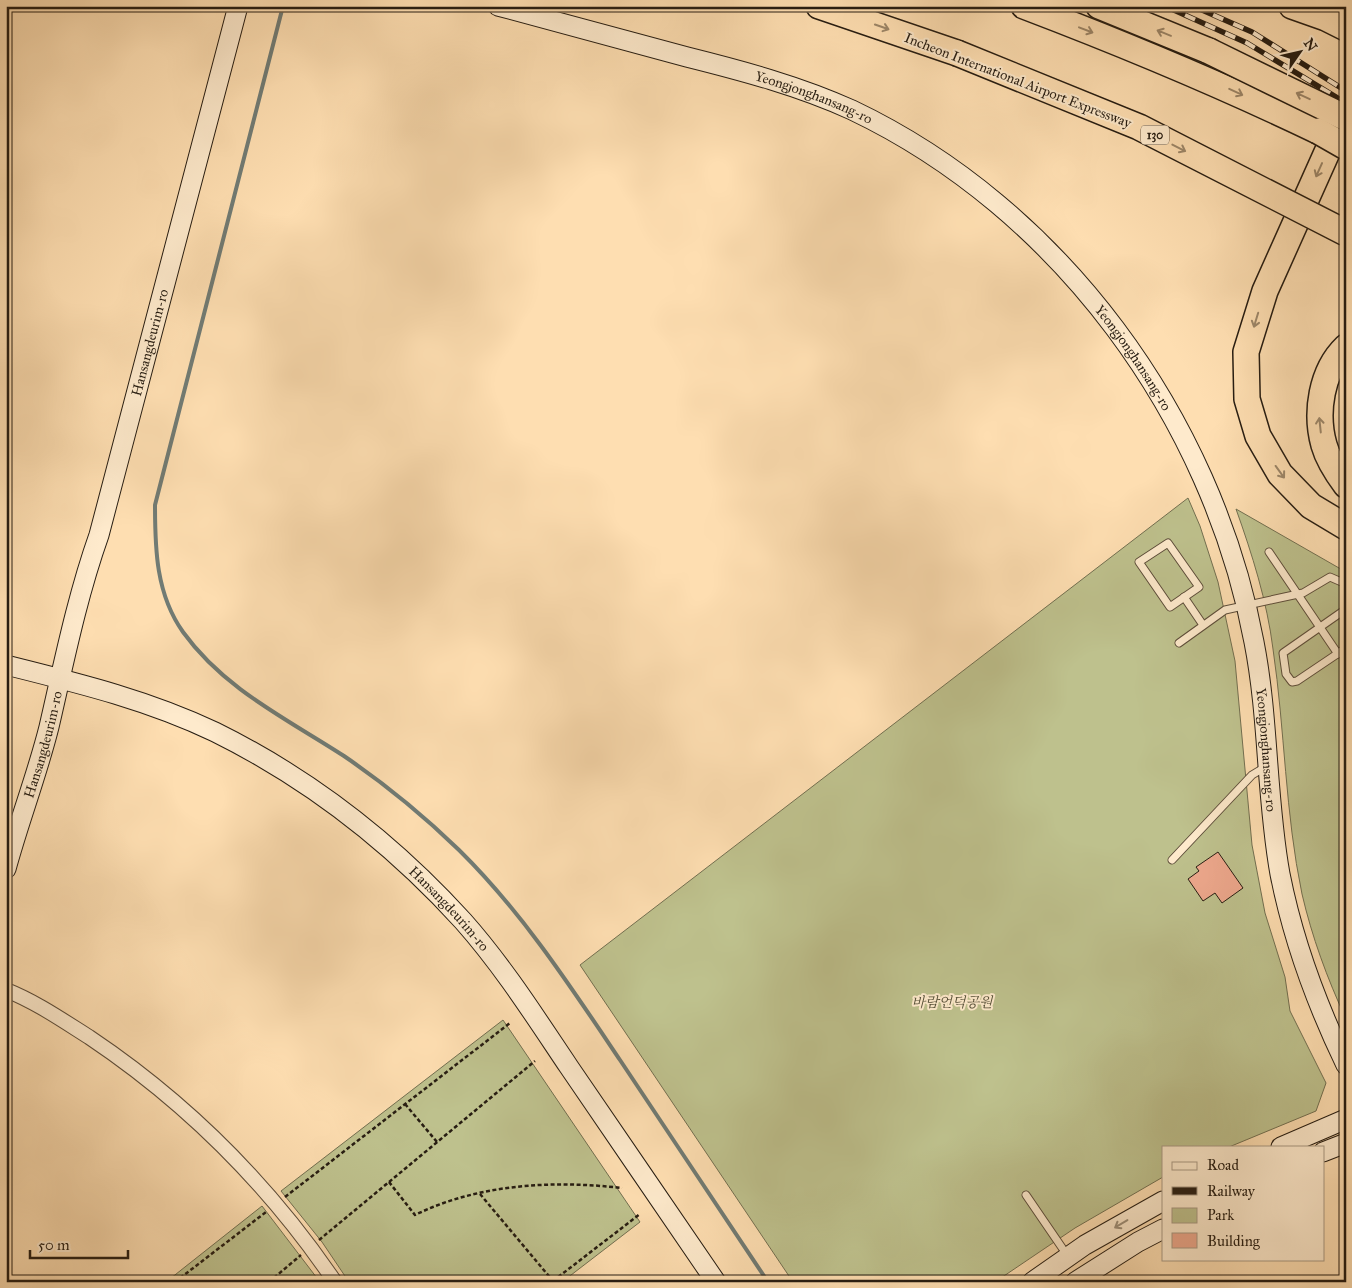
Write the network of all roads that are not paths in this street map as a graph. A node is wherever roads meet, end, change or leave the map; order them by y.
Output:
1 (238, 6) edge
2 (498, 6) edge
3 (820, 6) edge
4 (1024, 6) edge
5 (1099, 6) edge
6 (1292, 6) edge
7 (1327, 18) edge
8 (1346, 109) edge
9 (1346, 118) edge
10 (1346, 147) edge
11 (1346, 233) edge
12 (1346, 347) edge
13 (1346, 485) edge
14 (1346, 527) edge
15 (1269, 552) dead end
16 (1346, 584) edge
17 (1298, 594) junction
18 (1184, 597) junction
19 (1246, 606) junction
20 (1346, 609) edge
21 (1203, 625) junction
22 (1320, 627) junction
23 (1179, 642) dead end
24 (1346, 648) edge
25 (1338, 654) junction
26 (6, 664) edge
27 (60, 677) junction
28 (1268, 764) junction
29 (1172, 860) dead end
30 (6, 870) edge
31 (6, 990) edge
32 (1346, 1065) edge
33 (1346, 1119) edge
34 (1346, 1142) edge
35 (1283, 1146) edge
36 (1324, 1152) edge
37 (1026, 1195) dead end
38 (1162, 1202) edge
39 (1162, 1230) edge
40 (1068, 1257) junction
41 (335, 1282) edge
42 (716, 1282) edge
43 (1032, 1282) edge
44 (1074, 1282) edge

1 - 27 street, Hansangdeurim-ro
2 - 19 street, Yeongjonghansang-ro
3 -> 11 highway, Incheon International Airport Expressway / 130, bridge
4 -> 10 highway, bridge
9 -> 5 highway, bridge
6 - 7 highway
8 -> 14 highway
13 -> 12 highway
15 - 17 lane
16 - 17 lane
17 - 19 lane
17 - 22 lane
18 - 18 lane
18 - 21 lane
19 - 21 lane
19 - 28 street, Yeongjonghansang-ro
20 - 22 lane
21 - 23 lane
22 - 25 lane
22 - 25 lane
24 - 25 lane
26 - 27 street, Hansangdeurim-ro
27 - 30 street, Hansangdeurim-ro
27 - 42 street, Hansangdeurim-ro
28 - 29 lane
28 - 32 street, Yeongjonghansang-ro
31 - 41 street
33 - 35 street
34 - 36 street
37 - 40 lane
38 -> 40 street
39 - 44 street
40 - 43 street

